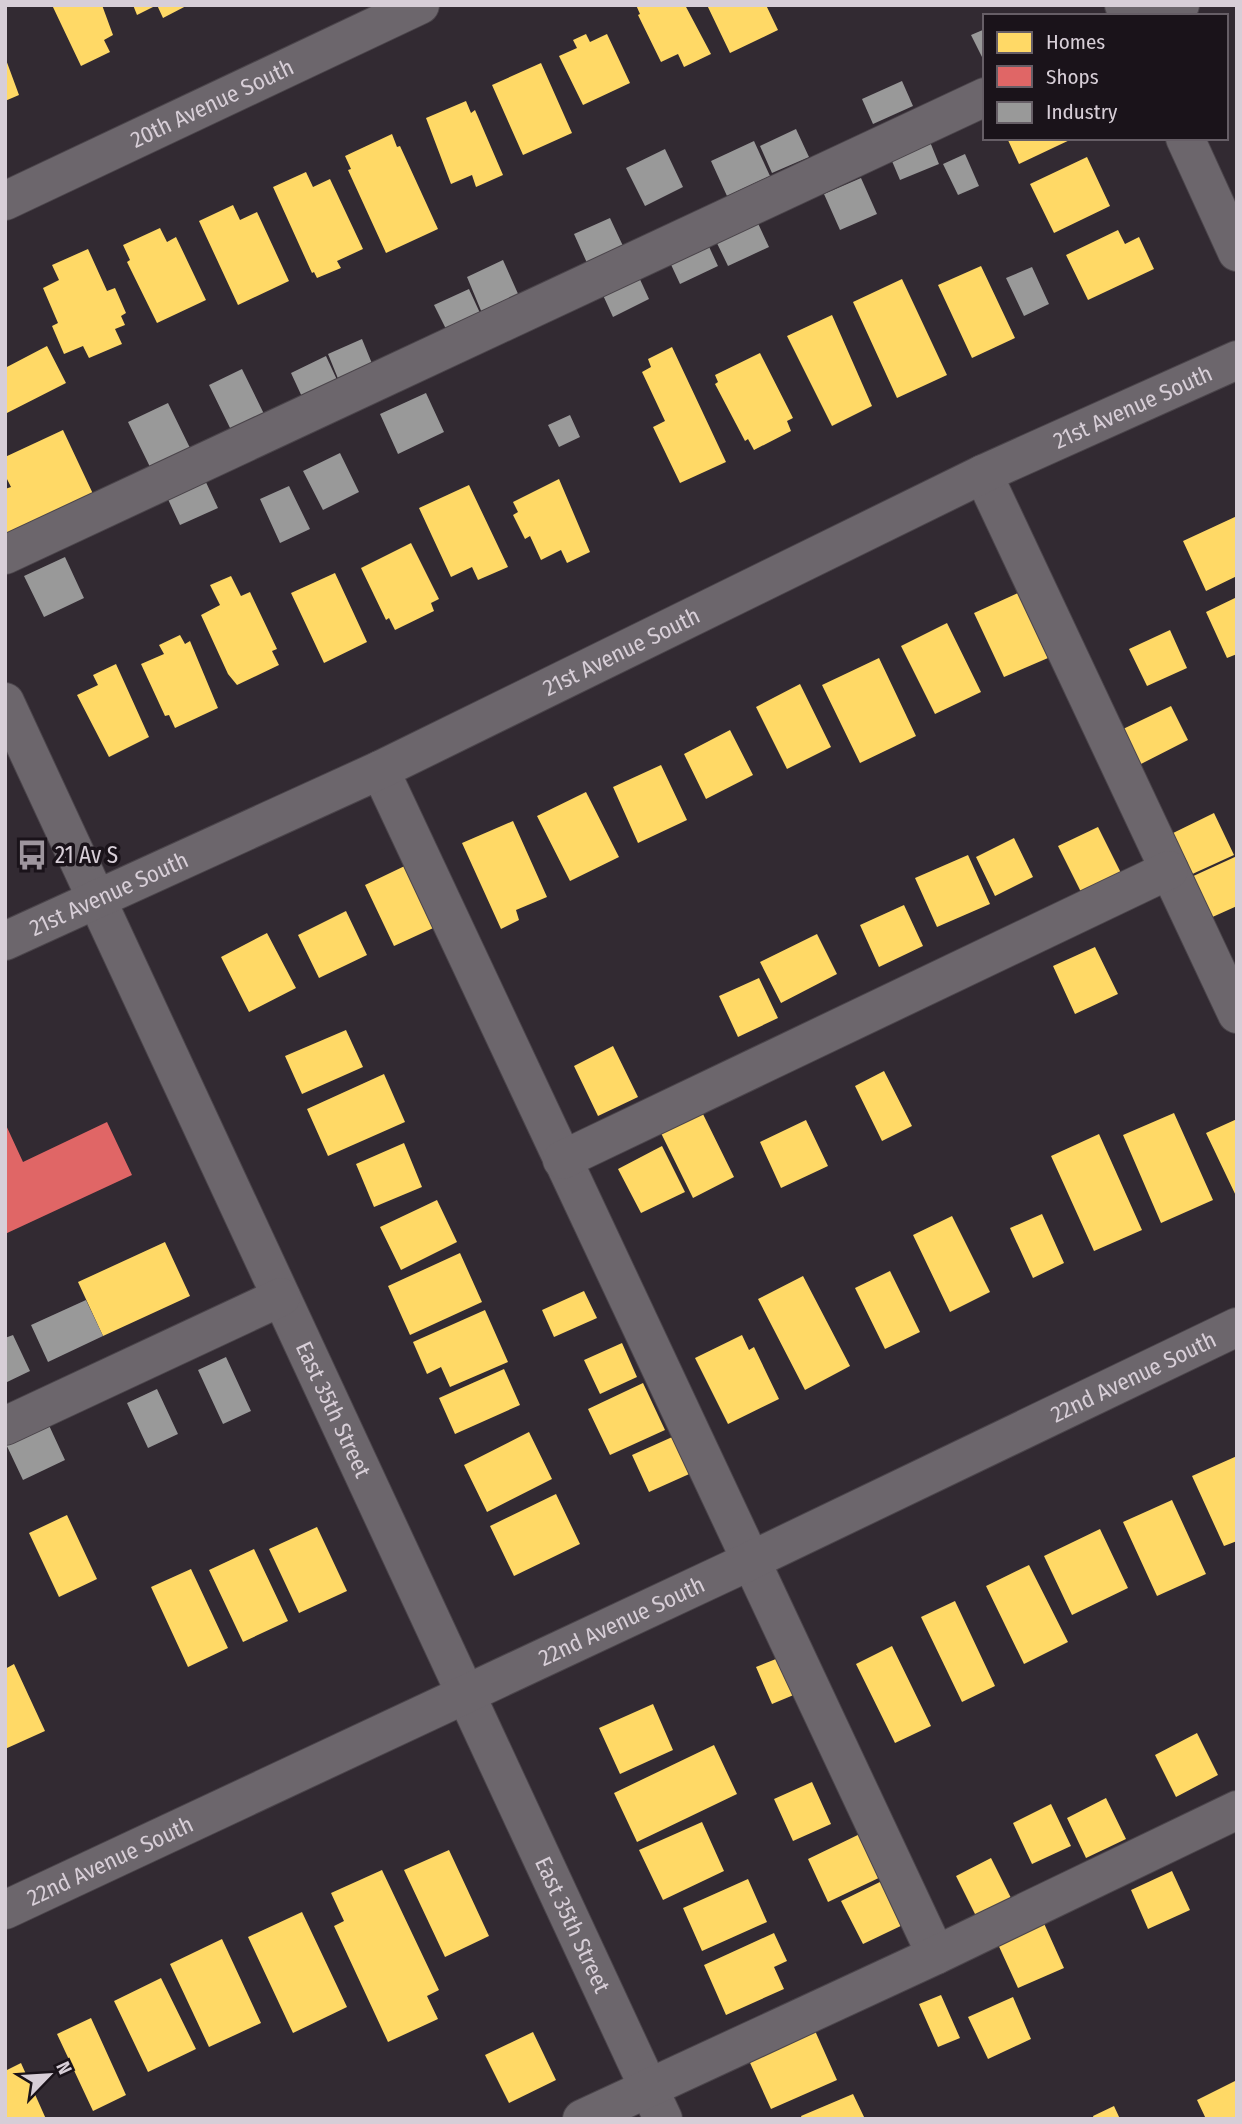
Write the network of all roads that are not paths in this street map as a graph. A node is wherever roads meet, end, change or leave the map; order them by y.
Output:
1 (420, 5) edge
2 (1180, 5) edge
3 (1161, 14) edge
4 (983, 97) edge
5 (1186, 140) edge
6 (5, 201) edge
7 (1237, 252) edge
8 (1237, 360) edge
9 (983, 474) junction
10 (5, 555) edge
11 (5, 702) edge
12 (380, 770) junction
13 (1169, 870) junction
14 (97, 898) junction
15 (5, 941) edge
16 (1237, 1014) edge
17 (562, 1160) junction
18 (281, 1297) junction
19 (1237, 1327) edge
20 (5, 1426) edge
21 (750, 1561) junction
22 (466, 1695) junction
23 (1237, 1810) edge
24 (5, 1910) edge
25 (936, 1955) junction
26 (655, 2103) edge
27 (582, 2119) edge

1 - 6 street, 20th Avenue South
2 - 3 street
4 - 10 street
5 - 7 street
8 - 9 street, 21st Avenue South
9 - 12 street, 21st Avenue South
9 - 13 street
11 - 14 street, East 35th Street
12 - 14 street, 21st Avenue South
12 - 17 street
13 - 16 street
13 - 17 street
14 - 15 street, 21st Avenue South
14 - 18 street, East 35th Street
17 - 21 street
18 - 20 street
18 - 22 street, East 35th Street
19 - 21 street, 22nd Avenue South
21 - 22 street, 22nd Avenue South
21 - 25 street
22 - 24 street, 22nd Avenue South
22 - 26 street, East 35th Street
23 - 25 street
25 - 26 street
26 - 27 street

